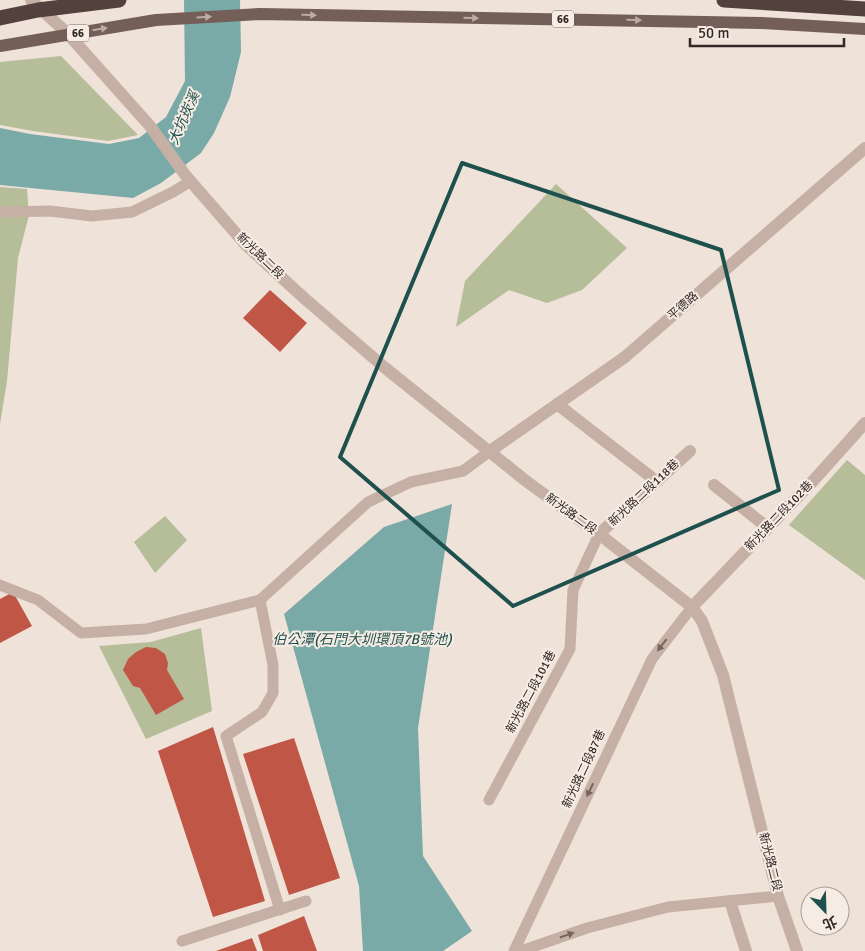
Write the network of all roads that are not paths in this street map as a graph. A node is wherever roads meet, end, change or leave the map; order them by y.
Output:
1 (31, 0) edge
2 (119, 0) edge
3 (724, 0) edge
4 (865, 9) edge
5 (0, 18) edge
6 (865, 29) edge
7 (68, 34) junction
8 (0, 46) edge
9 (865, 148) edge
10 (188, 179) junction
11 (4, 212) dead end
12 (557, 404) junction
13 (865, 423) edge
14 (490, 451) junction
15 (690, 451) dead end
16 (651, 476) dead end
17 (714, 485) dead end
18 (768, 528) junction
19 (599, 534) junction
20 (0, 585) edge
21 (260, 600) junction
22 (692, 607) junction
23 (489, 800) dead end
24 (778, 896) junction
25 (306, 901) dead end
26 (730, 901) junction
27 (280, 910) junction
28 (182, 941) dead end
29 (514, 951) edge
30 (521, 951) edge
31 (746, 951) edge
32 (797, 951) edge

1 - 7 street, 新光路二段
2 - 5 highway, 66, bridge
3 - 4 highway
7 -> 6 main road, 66
7 - 8 main road, 66
7 - 10 street, 新光路二段
9 - 12 street, 平德路
10 - 11 lane
10 - 14 street, 新光路二段
12 - 14 street, 平德路
12 - 16 street
13 - 18 street, 新光路二段102巷
14 - 19 street, 新光路二段
14 - 21 lane
15 - 19 street, 新光路二段118巷
17 - 18 street
18 - 22 street, 新光路二段102巷
19 - 22 street, 新光路二段
19 - 23 lane, 新光路二段101巷
20 - 21 lane
21 - 27 lane
22 - 24 street, 新光路二段
22 -> 29 lane, 新光路二段87巷
24 - 26 lane
24 - 32 street, 新光路二段
25 - 27 lane
30 -> 26 lane
26 - 31 street
27 - 28 lane

